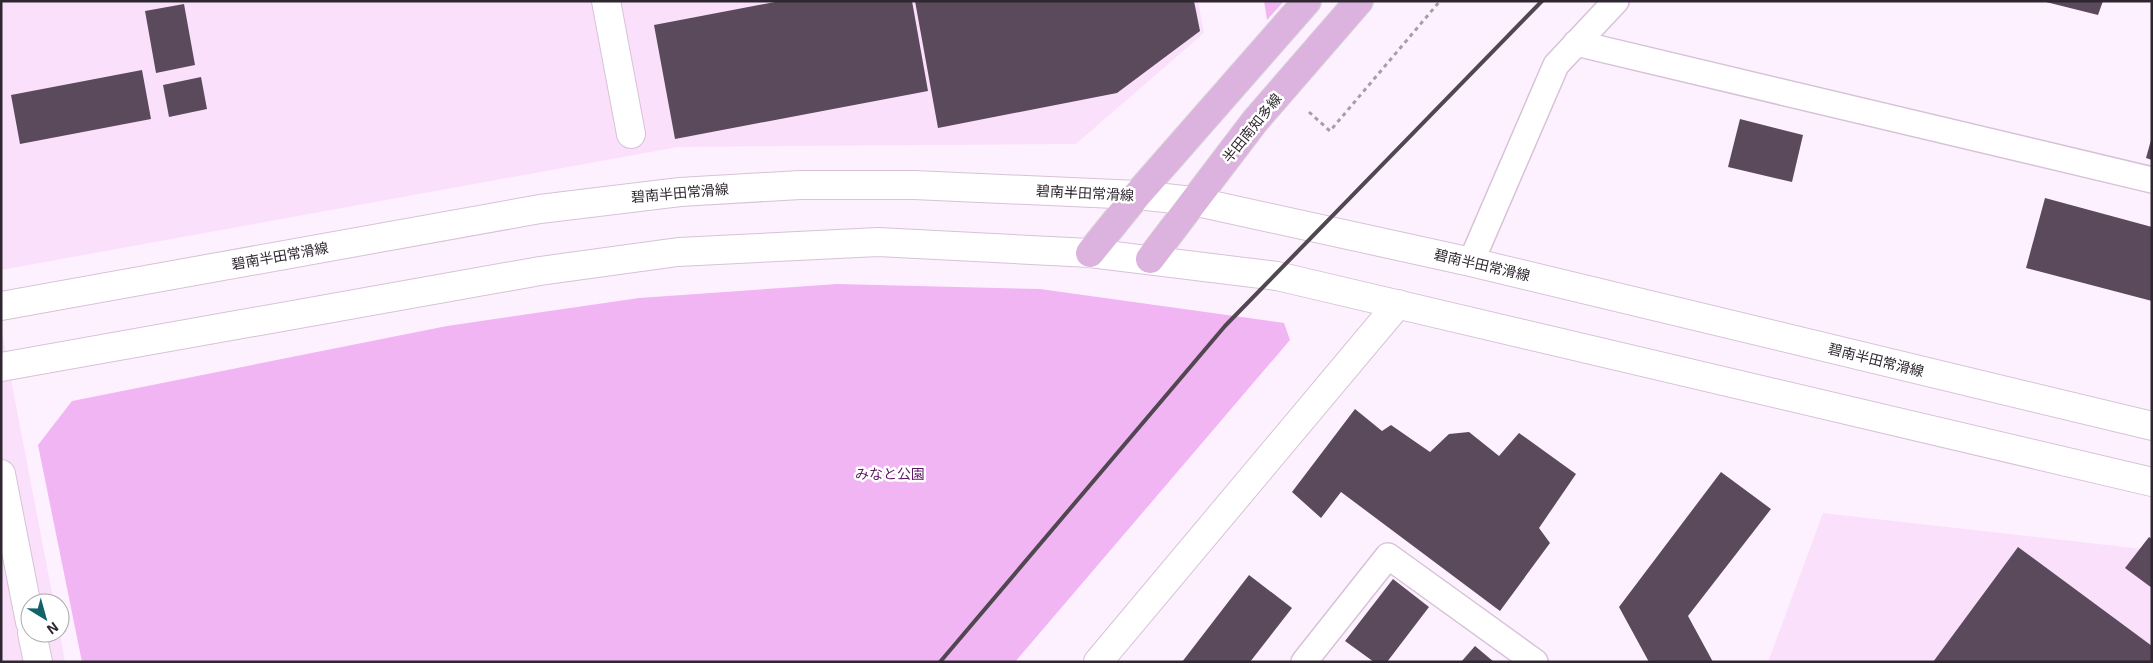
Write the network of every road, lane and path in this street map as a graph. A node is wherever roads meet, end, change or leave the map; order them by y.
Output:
1 (606, 1) edge
2 (1307, 1) edge
3 (1359, 1) edge
4 (1440, 1) edge
5 (1616, 1) edge
6 (1576, 44) junction
7 (1309, 112) dead end
8 (631, 134) dead end
9 (2152, 180) edge
10 (1137, 195) junction
11 (1193, 201) junction
12 (1090, 253) junction
13 (1150, 259) junction
14 (1471, 262) junction
15 (1398, 304) junction
16 (1, 306) edge
17 (1, 367) edge
18 (2152, 426) edge
19 (1, 474) edge
20 (2152, 482) edge
21 (24, 593) edge
22 (34, 643) edge
23 (38, 662) edge
24 (1098, 662) edge
25 (1304, 662) edge
26 (1535, 662) edge

1 - 8 main road
2 - 10 main road
3 - 11 main road, 半田南知多線
4 - 7 path
5 - 6 street
6 - 9 street
6 - 14 street
10 - 11 main road, 碧南半田常滑線
10 - 12 main road
10 - 16 main road, 碧南半田常滑線
11 - 13 main road, 半田南知多線
11 - 14 main road, 碧南半田常滑線
12 - 13 main road
12 - 17 main road
13 - 15 main road
14 - 18 main road, 碧南半田常滑線
15 - 20 main road
15 - 24 main road
19 - 21 main road
22 - 23 main road
25 - 26 street

